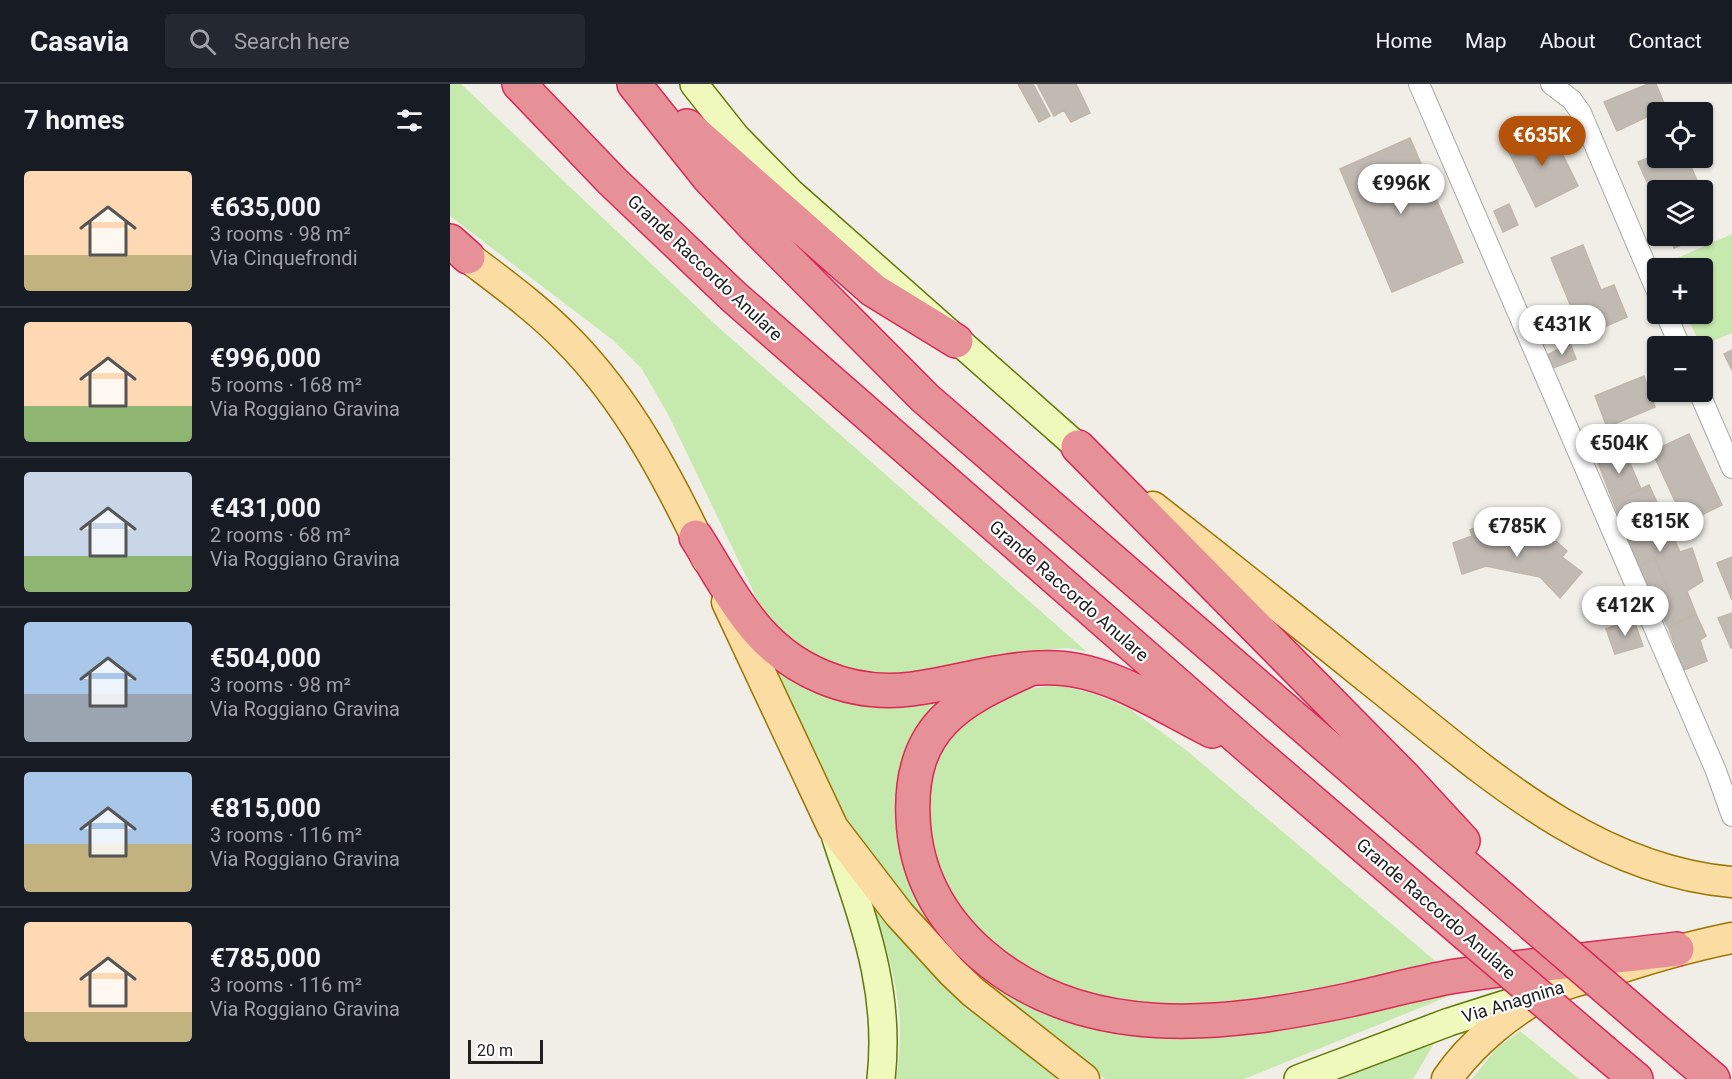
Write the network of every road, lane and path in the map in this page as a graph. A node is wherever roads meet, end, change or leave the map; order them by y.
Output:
1 (519, 84) edge
2 (634, 84) edge
3 (639, 84) edge
4 (694, 84) edge
5 (1419, 84) edge
6 (1551, 84) edge
7 (456, 249) edge
8 (1647, 268) edge
9 (956, 342) junction
10 (1704, 402) edge
11 (1078, 447) junction
12 (1730, 458) edge
13 (696, 537) junction
14 (1030, 669) junction
15 (1252, 750) junction
16 (1732, 816) edge
17 (833, 828) junction
18 (1732, 882) edge
19 (1533, 925) junction
20 (1732, 938) edge
21 (1677, 950) junction
22 (1552, 990) junction
23 (1080, 1076) edge
24 (880, 1079) edge
25 (1298, 1079) edge
26 (1447, 1079) edge
27 (1636, 1079) edge
28 (1713, 1079) edge

1 - 15 highway, Grande Raccordo Anulare
2 - 19 highway
3 - 9 highway
4 - 9 main road
5 - 16 street
6 - 8 street
7 - 13 main road
9 - 11 main road
10 - 12 street
11 - 18 main road
11 - 19 highway
13 - 14 highway
13 - 17 main road
14 - 15 highway
14 - 21 highway
15 - 27 highway, Grande Raccordo Anulare, bridge
17 - 23 main road
17 - 24 main road
19 - 28 highway, bridge
20 - 21 main road, Via Anagnina
21 - 22 main road, Via Anagnina
22 - 25 main road, Via Anagnina
22 - 26 main road

